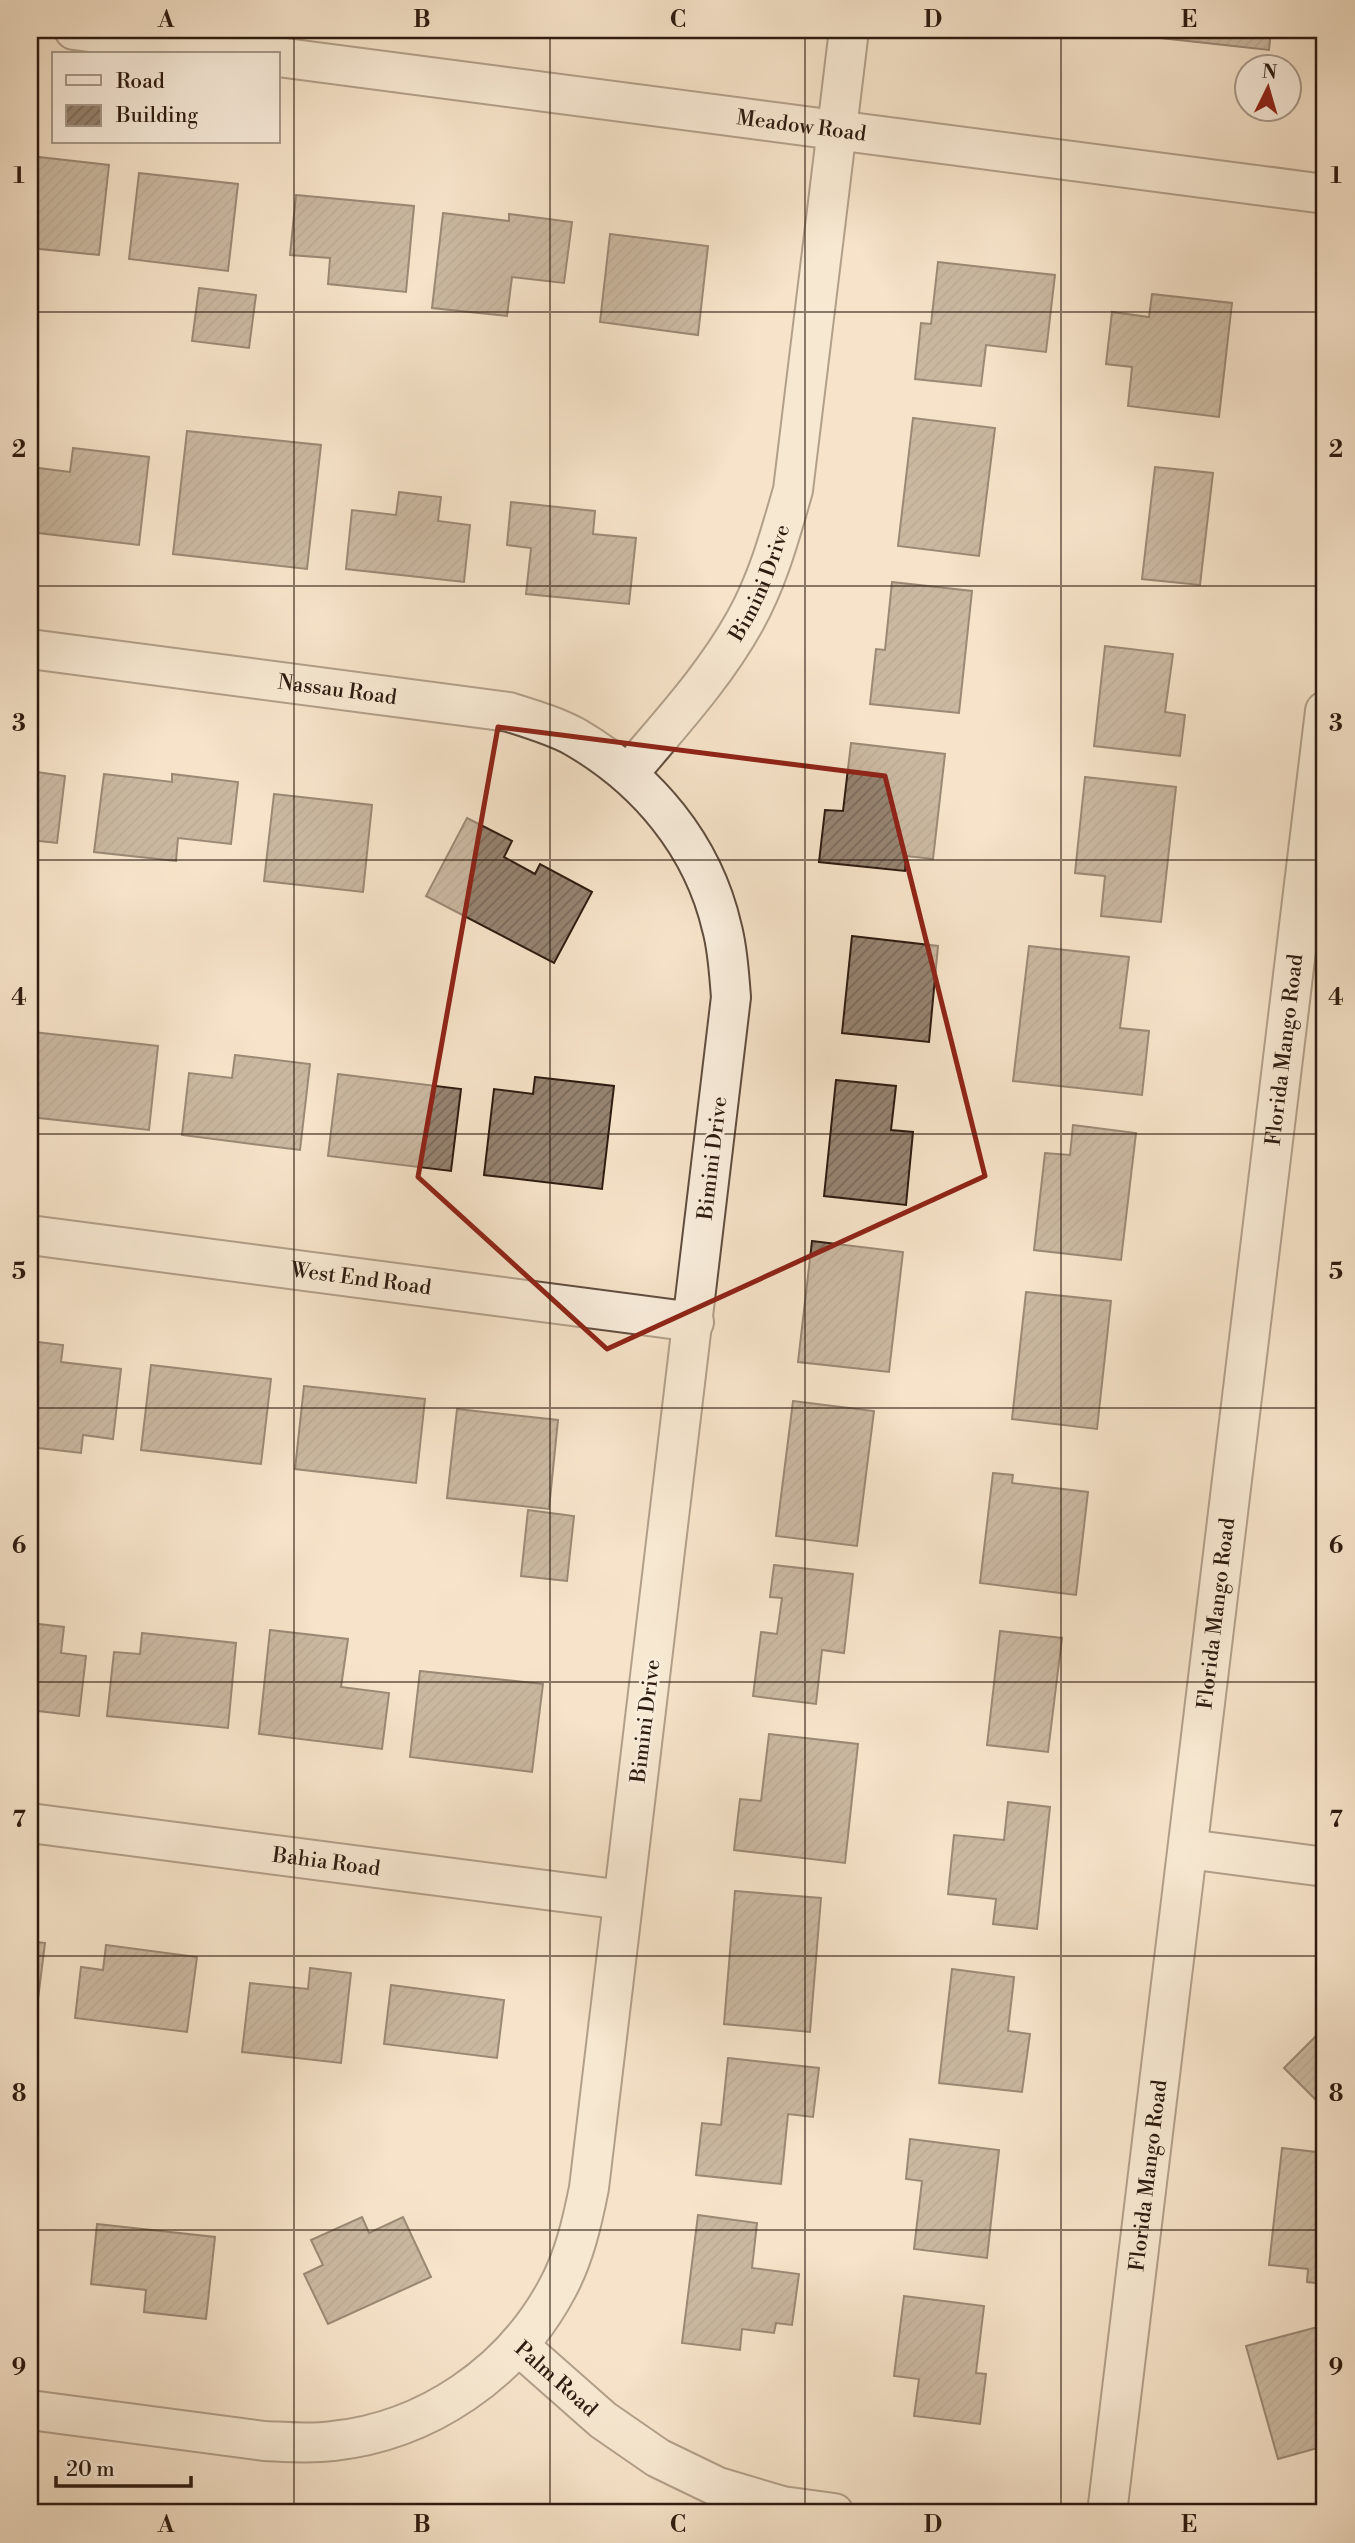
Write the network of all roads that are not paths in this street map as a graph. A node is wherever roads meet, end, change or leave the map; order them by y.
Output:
1 (74, 30) edge
2 (849, 30) edge
3 (244, 52) edge
4 (280, 57) edge
5 (838, 130) junction
6 (1325, 194) edge
7 (30, 649) edge
8 (1325, 711) edge
9 (628, 774) junction
10 (30, 1235) edge
11 (694, 1322) junction
12 (30, 1823) edge
13 (1188, 1849) junction
14 (1325, 1867) edge
15 (624, 1900) junction
16 (518, 2346) junction
17 (30, 2410) edge
18 (834, 2513) edge
19 (1107, 2513) edge

1 - 3 street
2 - 5 street, Bimini Drive
4 - 5 street, Meadow Road
5 - 6 street, Meadow Road
5 - 9 street, Bimini Drive
7 - 9 street, Nassau Road
8 - 13 street, Florida Mango Road
9 - 11 street, Bimini Drive
10 - 11 street, West End Road
11 - 15 street, Bimini Drive
12 - 15 street, Bahia Road
13 - 14 street
13 - 19 street, Florida Mango Road
15 - 16 street, Bimini Drive
16 - 17 street, Palm Road
16 - 18 street, Palm Road

